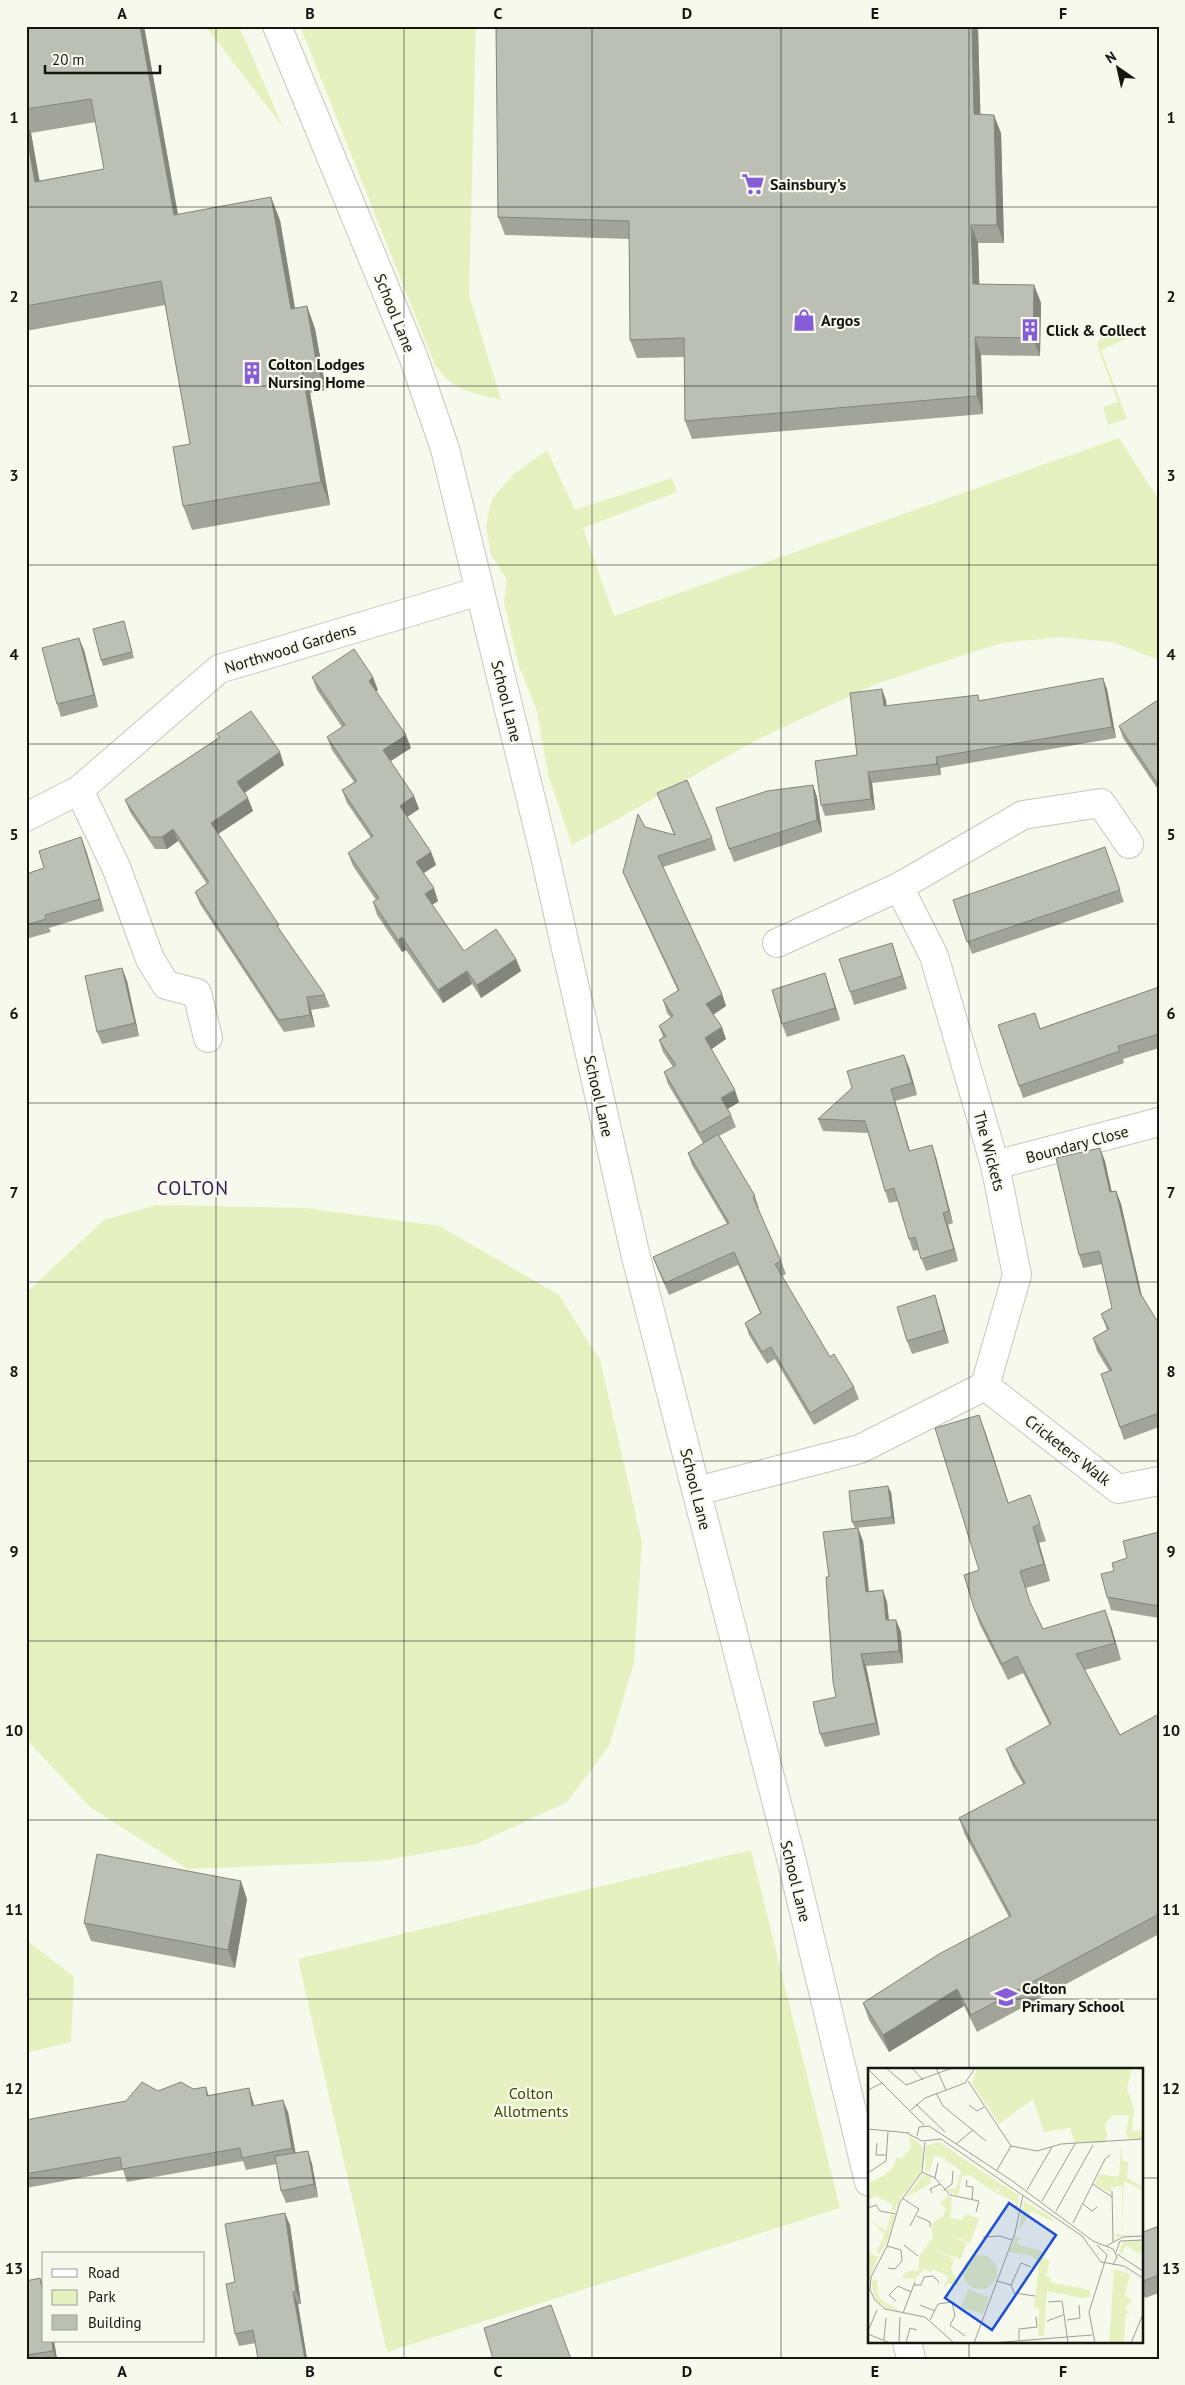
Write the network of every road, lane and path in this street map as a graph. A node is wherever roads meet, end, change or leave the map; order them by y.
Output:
1 (277, 26) edge
2 (480, 591) junction
3 (80, 790) junction
4 (26, 817) edge
5 (1130, 844) dead end
6 (899, 887) junction
7 (777, 943) dead end
8 (208, 1038) dead end
9 (1159, 1122) edge
10 (995, 1165) junction
11 (984, 1386) junction
12 (1159, 1481) edge
13 (697, 1491) junction
14 (868, 2178) edge
15 (907, 2342) edge
16 (912, 2359) edge

1 - 2 street, School Lane
2 - 3 street, Northwood Gardens
2 - 13 street, School Lane
3 - 4 street, Northwood Gardens
3 - 8 street
5 - 6 street
6 - 7 street
6 - 10 street, The Wickets
9 - 10 street, Boundary Close
10 - 11 street, The Wickets
11 - 12 street, Cricketers Walk
11 - 13 street
13 - 14 street, School Lane
15 - 16 street

